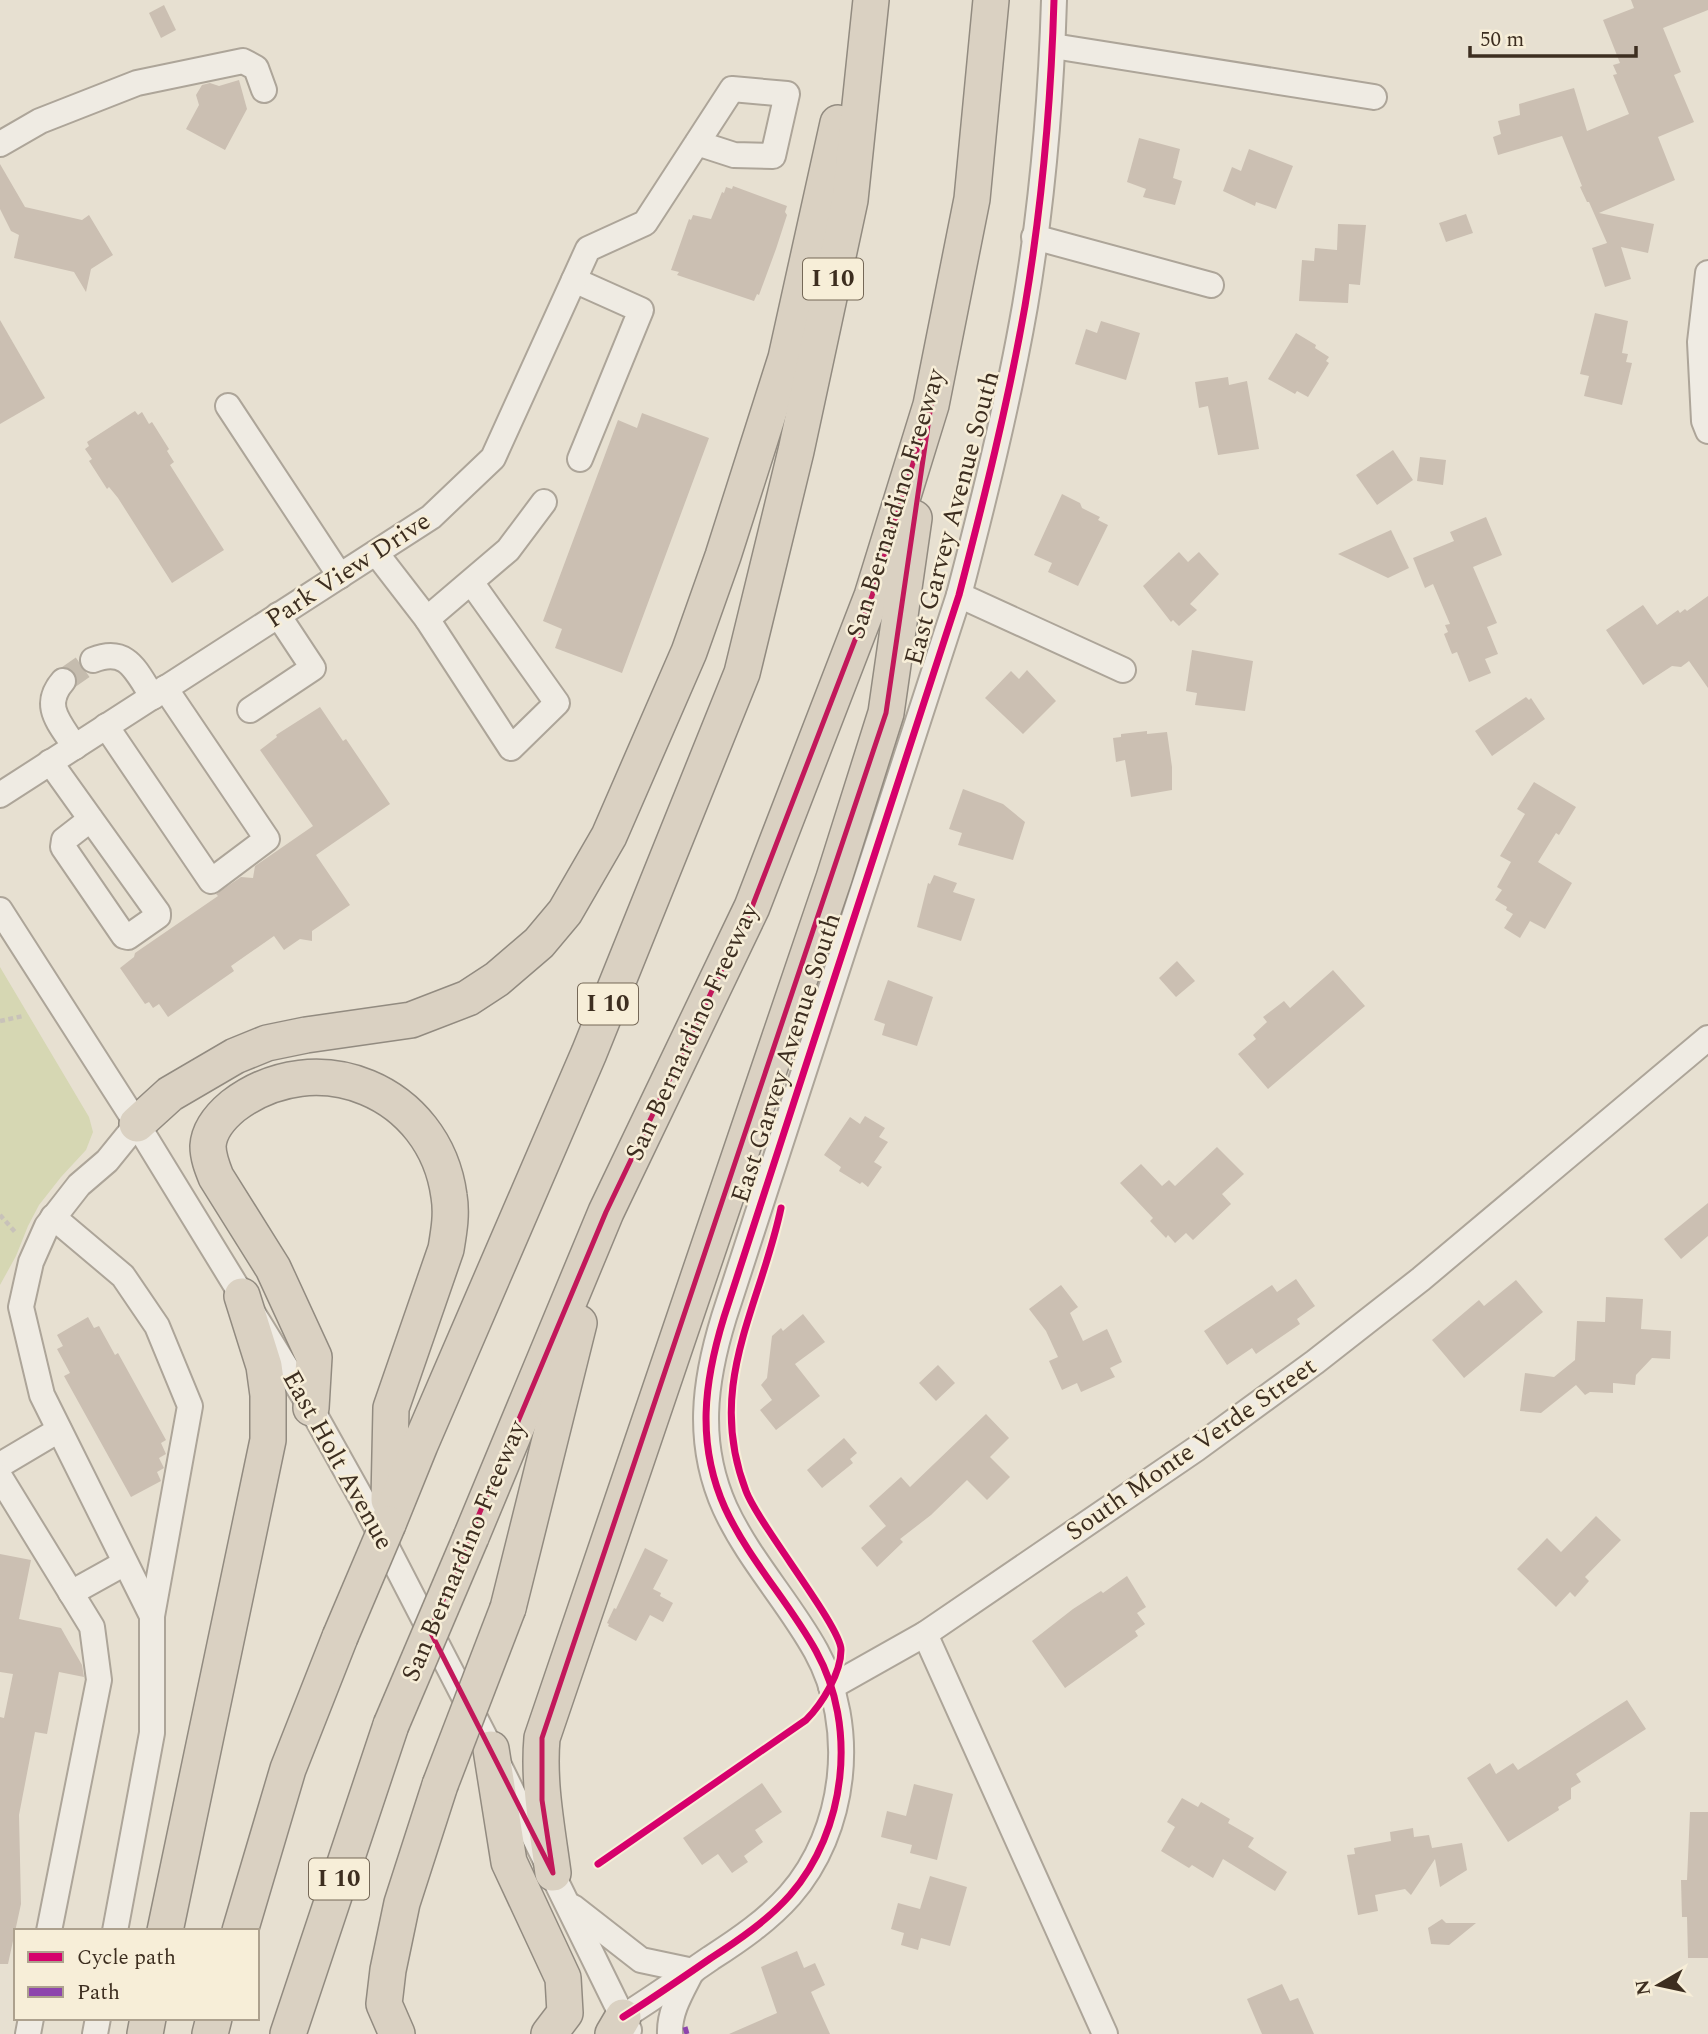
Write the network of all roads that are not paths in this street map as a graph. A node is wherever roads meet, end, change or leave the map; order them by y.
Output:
1 (865, 0) edge
2 (871, 0) edge
3 (991, 0) edge
4 (1054, 0) edge
5 (1053, 46) junction
6 (264, 90) dead end
7 (1374, 97) dead end
8 (697, 143) dead end
9 (0, 144) edge
10 (1034, 237) junction
11 (1708, 273) edge
12 (574, 280) junction
13 (1211, 285) dead end
14 (931, 405) junction
15 (228, 406) dead end
16 (1708, 431) edge
17 (580, 459) dead end
18 (544, 502) dead end
19 (376, 553) junction
20 (340, 576) junction
21 (471, 582) junction
22 (959, 595) junction
23 (278, 615) junction
24 (427, 619) junction
25 (93, 660) tunnel mouth
26 (1123, 670) dead end
27 (63, 681) tunnel mouth
28 (159, 692) junction
29 (250, 710) dead end
30 (106, 726) junction
31 (75, 747) junction
32 (50, 762) junction
33 (0, 795) edge
34 (91, 819) junction
35 (0, 910) edge
36 (1708, 1038) edge
37 (137, 1124) junction
38 (606, 1212) junction
39 (53, 1217) junction
40 (242, 1296) junction
41 (10, 1307) edge
42 (311, 1408) junction
43 (60, 1430) junction
44 (0, 1465) edge
45 (0, 1477) edge
46 (388, 1524) junction
47 (125, 1563) junction
48 (71, 1593) junction
49 (152, 1616) junction
50 (925, 1634) junction
51 (831, 1687) junction
52 (491, 1749) junction
53 (553, 1873) junction
54 (569, 1904) junction
55 (49, 1929) edge
56 (115, 1929) edge
57 (165, 1929) edge
58 (241, 1929) edge
59 (693, 1971) junction
60 (623, 2029) edge
61 (288, 2034) edge
62 (397, 2034) edge
63 (550, 2034) edge
64 (670, 2034) edge
65 (1105, 2034) edge

1 - 37 highway
2 - 46 highway, I 10
3 - 14 highway, San Bernardino Freeway / I 10
4 - 5 street, East Garvey Avenue South
5 - 7 street
5 - 10 street, East Garvey Avenue South
6 - 9 street
8 - 12 street, Park View Drive
10 - 13 street
10 - 22 street, East Garvey Avenue South
11 - 16 street
12 - 17 street
12 - 19 street, Park View Drive
14 - 38 highway, San Bernardino Freeway / I 10
14 - 53 highway
15 - 20 street
18 - 21 street
19 - 20 street, Park View Drive
19 - 24 street
20 - 23 street, Park View Drive
21 - 24 street
21 - 24 street
22 - 26 street
22 - 51 street, East Garvey Avenue South
23 - 28 street, Park View Drive
23 - 29 street
25 - 28 street
27 - 31 street
28 - 30 street, Park View Drive
28 - 30 street
30 - 31 street, Park View Drive
31 - 32 street, Park View Drive
32 - 33 street, Park View Drive
32 - 34 street
34 - 34 street
35 - 37 street, East Holt Avenue
36 - 50 street, South Monte Verde Street
37 - 39 street
37 - 40 street, East Holt Avenue
38 - 61 highway, San Bernardino Freeway / I 10, bridge
38 - 62 highway, bridge
39 - 41 street
39 - 49 street
40 - 42 street, East Holt Avenue
40 - 57 highway
41 - 43 street
42 - 46 highway
42 - 52 street, East Holt Avenue
43 - 44 street
43 - 47 street
45 - 48 street
46 - 58 highway, I 10, bridge
47 - 48 street
47 - 49 street
48 - 55 street
49 - 56 street
50 - 51 street, South Monte Verde Street
50 - 65 street
51 - 59 street, East Garvey Avenue South
52 - 53 street, East Holt Avenue
52 - 63 highway
53 - 54 street, East Holt Avenue
54 - 59 street
54 - 60 street, East Holt Avenue
59 - 60 street, East Garvey Avenue South
59 - 64 street

